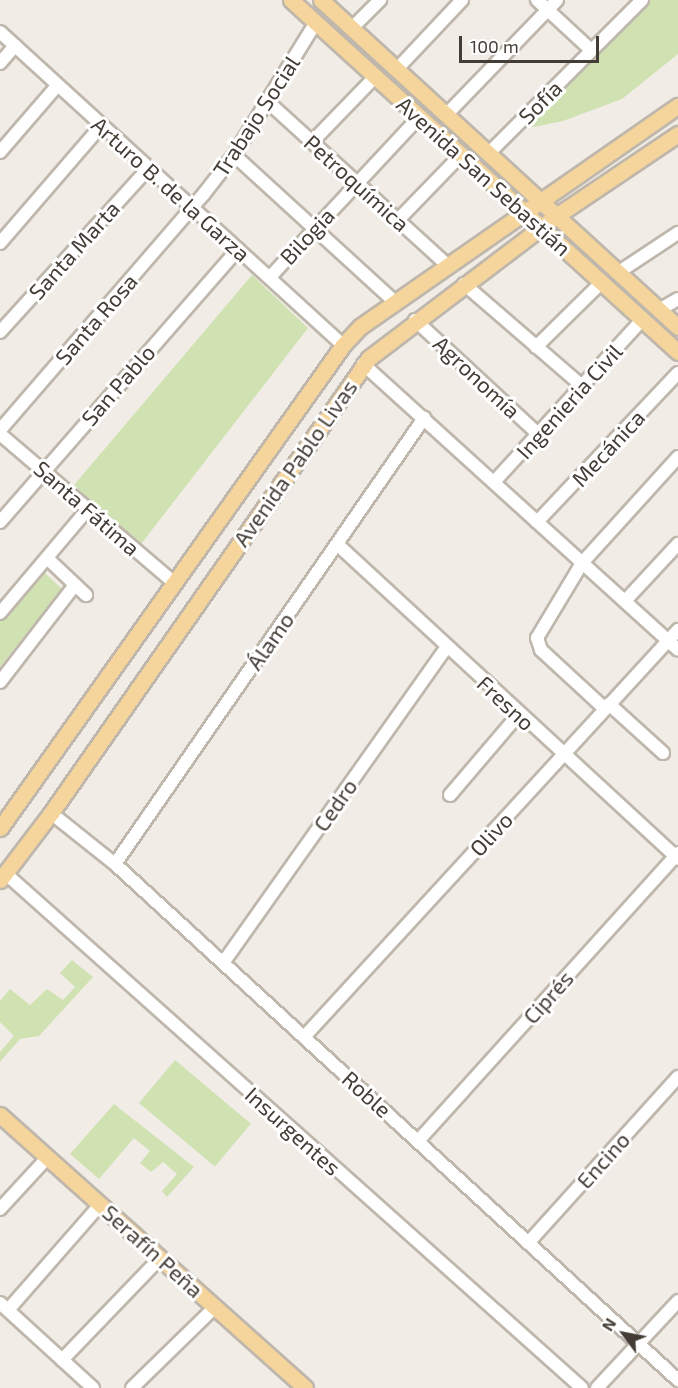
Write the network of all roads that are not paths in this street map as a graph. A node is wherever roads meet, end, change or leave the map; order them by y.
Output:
1 (291, 0) edge
2 (321, 0) edge
3 (380, 0) edge
4 (462, 0) edge
5 (537, 0) edge
6 (557, 0) edge
7 (642, 0) edge
8 (548, 10) junction
9 (316, 22) junction
10 (352, 28) junction
11 (0, 32) edge
12 (15, 46) junction
13 (591, 50) junction
14 (0, 63) edge
15 (397, 69) junction
16 (375, 77) junction
17 (57, 86) junction
18 (267, 101) junction
19 (678, 106) edge
20 (448, 113) junction
21 (419, 117) junction
22 (100, 126) junction
23 (676, 140) edge
24 (312, 142) junction
25 (490, 152) junction
26 (0, 153) edge
27 (234, 155) junction
28 (460, 156) junction
29 (148, 169) junction
30 (512, 173) junction
31 (357, 184) junction
32 (496, 188) junction
33 (539, 199) junction
34 (192, 208) junction
35 (522, 211) junction
36 (556, 216) junction
37 (398, 221) junction
38 (541, 227) junction
39 (314, 228) junction
40 (678, 233) edge
41 (0, 243) edge
42 (238, 249) junction
43 (447, 265) junction
44 (619, 272) junction
45 (270, 277) junction
46 (602, 282) junction
47 (464, 284) junction
48 (678, 299) edge
49 (393, 300) junction
50 (660, 310) junction
51 (643, 319) junction
52 (415, 320) junction
53 (678, 327) edge
54 (0, 332) edge
55 (343, 345) junction
56 (536, 347) junction
57 (678, 352) edge
58 (363, 364) junction
59 (678, 373) edge
60 (581, 385) junction
61 (424, 418) junction
62 (0, 432) edge
63 (539, 435) junction
64 (678, 457) edge
65 (43, 471) junction
66 (495, 482) junction
67 (88, 509) junction
68 (0, 522) edge
69 (537, 522) junction
70 (337, 544) junction
71 (678, 544) edge
72 (47, 558) junction
73 (582, 563) junction
74 (173, 582) junction
75 (75, 585) junction
76 (86, 595) dead end
77 (625, 601) junction
78 (0, 613) edge
79 (678, 630) edge
80 (668, 641) junction
81 (447, 647) junction
82 (678, 650) edge
83 (0, 682) edge
84 (607, 706) junction
85 (518, 715) junction
86 (663, 753) dead end
87 (563, 756) junction
88 (450, 795) dead end
89 (51, 813) junction
90 (0, 828) edge
91 (677, 856) edge
92 (115, 864) junction
93 (3, 877) edge
94 (223, 963) junction
95 (304, 1037) junction
96 (678, 1077) edge
97 (0, 1115) edge
98 (418, 1141) junction
99 (47, 1158) junction
100 (100, 1205) junction
101 (0, 1209) edge
102 (528, 1243) junction
103 (160, 1258) junction
104 (678, 1301) edge
105 (4, 1306) edge
106 (214, 1307) junction
107 (638, 1344) junction
108 (62, 1360) junction
109 (678, 1380) edge
110 (93, 1388) edge
111 (132, 1388) edge
112 (305, 1388) edge
113 (582, 1388) edge
114 (597, 1388) edge

1 - 9 main road, Avenida San Sebastián
2 - 10 main road, Avenida San Sebastián
3 - 10 street
4 - 15 street
5 - 8 street
6 - 8 street
7 - 13 street, Sofía
8 - 13 street
8 - 20 street
9 - 16 main road, Avenida San Sebastián
9 - 18 street, Trabajo Social
10 - 15 main road, Avenida San Sebastián
11 - 12 street, Arturo B. de la Garza
12 - 14 street
12 - 17 street, Arturo B. de la Garza
13 - 25 street, Sofía
15 - 20 main road, Avenida San Sebastián
16 - 21 main road, Avenida San Sebastián
16 - 24 street
17 - 22 street, Arturo B. de la Garza
17 - 26 street
18 - 24 street, Petroquímica
18 - 27 street, Trabajo Social
19 - 33 main road, Avenida Pablo Livas
20 - 25 main road, Avenida San Sebastián
21 - 28 main road, Avenida San Sebastián
21 - 31 street, Bilogia
22 - 29 street, Arturo B. de la Garza
22 - 41 street
23 - 36 main road, Avenida Pablo Livas
24 - 31 street, Petroquímica
25 - 30 main road, Avenida San Sebastián
27 - 34 street, Trabajo Social
27 - 39 street
28 - 32 main road, Avenida San Sebastián
28 - 37 street
29 - 34 street, Arturo B. de la Garza
29 - 54 street, Santa Marta
30 - 32 street
30 - 33 main road, Avenida San Sebastián
31 - 37 street, Petroquímica
31 - 39 street, Bilogia
32 - 35 main road, Avenida San Sebastián
33 - 35 main road, Avenida Pablo Livas
33 - 36 main road, Avenida San Sebastián
34 - 42 street, Arturo B. de la Garza
34 - 62 street, Santa Rosa
35 - 38 main road, Avenida San Sebastián
35 - 43 main road, Avenida Pablo Livas
36 - 38 main road, Avenida Pablo Livas
36 - 44 main road, Avenida San Sebastián
37 - 43 street, Petroquímica
38 - 46 main road, Avenida San Sebastián
38 - 47 main road, Avenida Pablo Livas
39 - 45 street, Bilogia
39 - 49 street
40 - 44 street
42 - 45 street, Arturo B. de la Garza
42 - 65 street, San Pablo
43 - 49 main road, Avenida Pablo Livas
44 - 50 main road, Avenida San Sebastián
45 - 55 street, Arturo B. de la Garza
46 - 51 main road, Avenida San Sebastián
46 - 56 street
47 - 52 main road, Avenida Pablo Livas
47 - 56 street
48 - 50 street
49 - 55 main road, Avenida Pablo Livas
50 - 53 main road, Avenida San Sebastián
51 - 57 main road, Avenida San Sebastián
51 - 60 street, Ingenieria Civil
52 - 58 main road, Avenida Pablo Livas
52 - 63 street, Agronomía
55 - 74 main road, Avenida Pablo Livas
56 - 60 street
58 - 61 street
58 - 89 main road, Avenida Pablo Livas
59 - 69 street, Mecánica
60 - 63 street, Ingenieria Civil
61 - 66 street
61 - 70 street, Álamo
62 - 65 street, Santa Fátima
63 - 66 street, Ingenieria Civil
64 - 73 street
65 - 67 street, Santa Fátima
65 - 68 street, San Pablo
66 - 69 street
67 - 72 street
67 - 74 street, Santa Fátima
69 - 73 street
70 - 81 street, Fresno
70 - 92 street, Álamo
71 - 77 street
72 - 75 street
72 - 78 street
73 - 77 street
73 - 84 street
74 - 90 main road, Avenida Pablo Livas
75 - 76 street
75 - 83 street
77 - 80 street
79 - 80 street, Olivo
80 - 82 street
80 - 84 street, Olivo
81 - 85 street, Fresno
81 - 94 street, Cedro
84 - 86 street
84 - 87 street, Olivo
85 - 87 street, Fresno
85 - 88 street
87 - 91 street, Fresno
87 - 95 street, Olivo
89 - 92 street, Roble
89 - 93 main road, Avenida Pablo Livas
91 - 98 street, Ciprés
92 - 94 street, Roble
93 - 113 street, Insurgentes
94 - 95 street, Roble
95 - 98 street, Roble
96 - 102 street, Encino
97 - 99 main road, Serafín Peña
98 - 102 street, Roble
99 - 100 main road, Serafín Peña
99 - 101 street
100 - 103 main road, Serafín Peña
100 - 105 street
102 - 107 street, Roble
103 - 106 main road, Serafín Peña
103 - 108 street
104 - 107 street
105 - 108 street
106 - 111 street
106 - 112 main road, Serafín Peña
107 - 109 street, Roble
107 - 114 street
108 - 110 street

